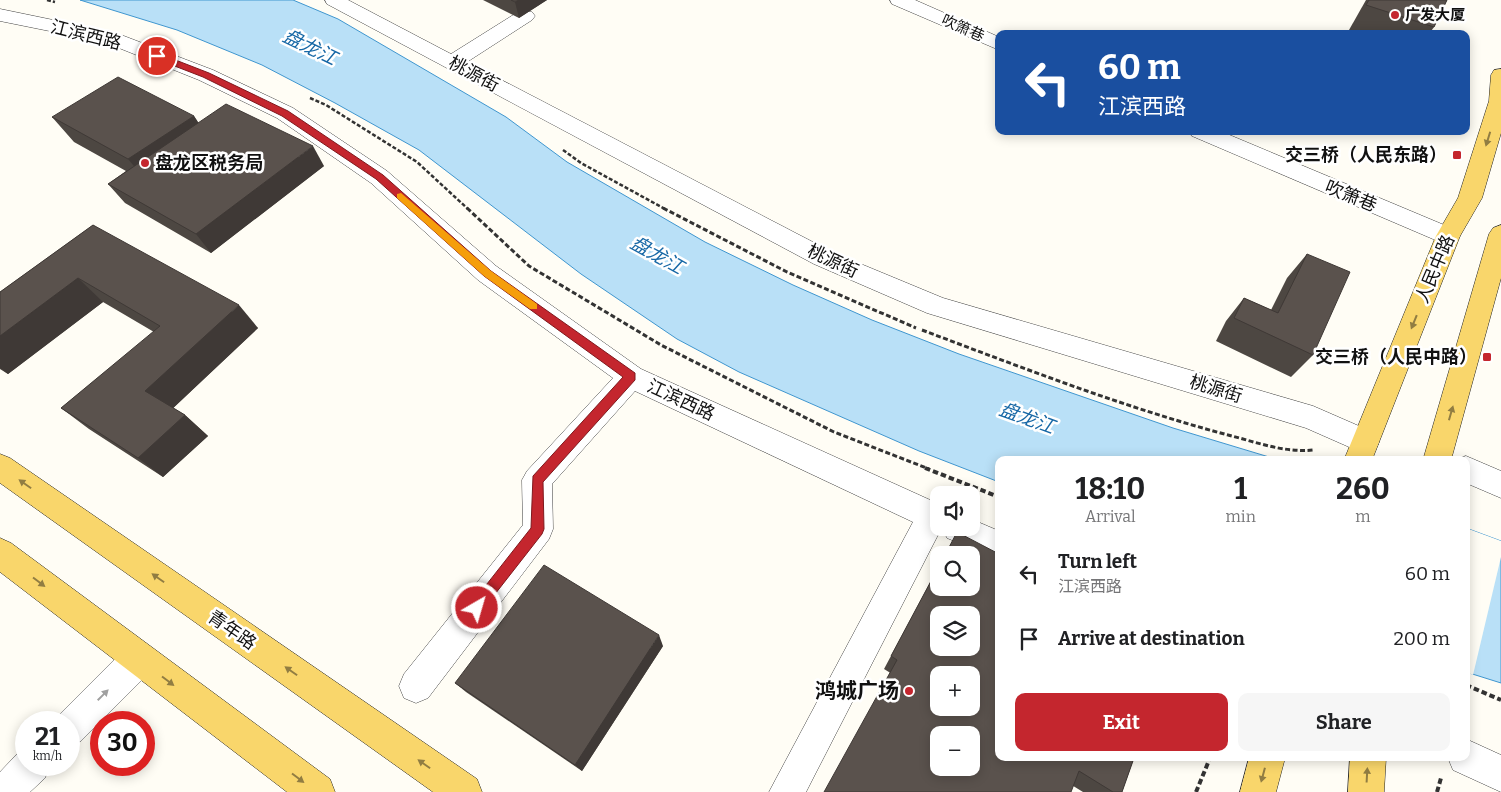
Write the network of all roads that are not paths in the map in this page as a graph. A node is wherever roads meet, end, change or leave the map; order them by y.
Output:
1 (334, 0) edge
2 (899, 0) edge
3 (0, 15) edge
4 (524, 16) dead end
5 (995, 42) edge
6 (452, 62) junction
7 (1501, 75) edge
8 (1209, 135) edge
9 (1501, 234) edge
10 (1448, 236) junction
11 (631, 377) junction
12 (1362, 451) edge
13 (1442, 456) edge
14 (0, 467) edge
15 (1470, 471) edge
16 (1501, 486) edge
17 (930, 515) edge
18 (934, 536) edge
19 (977, 536) edge
20 (995, 544) edge
21 (0, 553) edge
22 (139, 659) junction
23 (416, 686) dead end
24 (80, 718) edge
25 (1470, 760) edge
26 (1266, 761) edge
27 (1368, 761) edge
28 (1501, 774) edge
29 (21, 776) edge
30 (5, 792) edge
31 (318, 792) edge
32 (464, 792) edge
33 (787, 792) edge
34 (1258, 792) edge
35 (1366, 792) edge

1 - 6 street, 桃源街
2 - 5 street, 吹箫巷
3 - 11 street, 江滨西路
4 - 6 street
6 - 12 street, 桃源街
7 -> 10 main road, 人民中路
8 - 10 street, 吹箫巷
13 -> 9 main road
10 -> 12 main road, 人民中路
11 - 17 street, 江滨西路
11 - 23 street
32 -> 14 main road, 青年路
15 - 16 street
18 - 33 street
19 - 20 street, 江滨西路
21 -> 22 main road
24 -> 22 street
22 -> 31 main road
25 - 28 street
26 -> 34 main road
35 -> 27 main road
29 - 30 street

